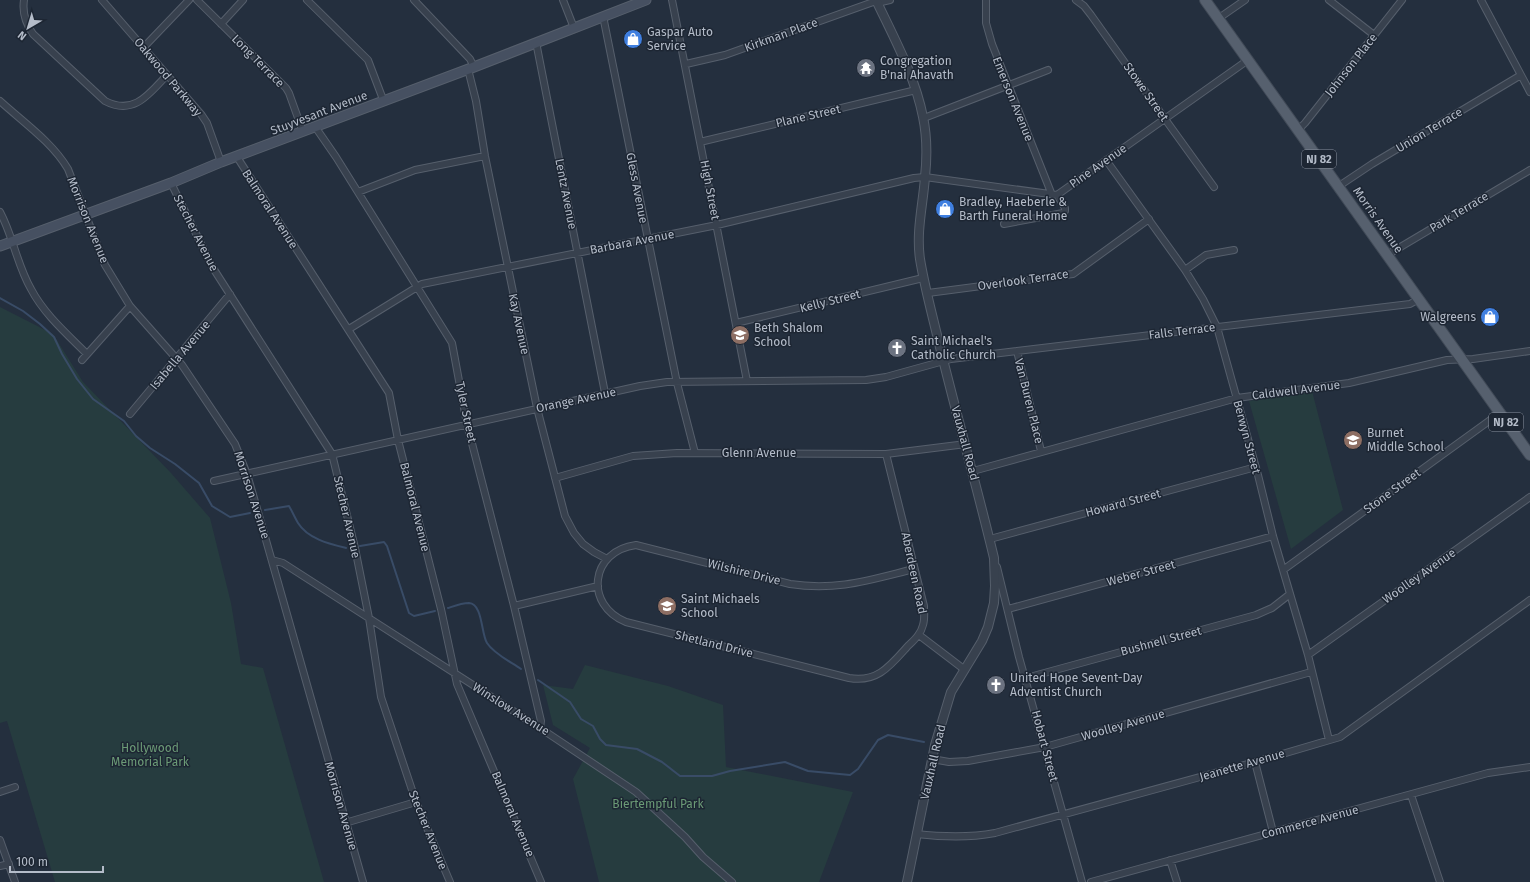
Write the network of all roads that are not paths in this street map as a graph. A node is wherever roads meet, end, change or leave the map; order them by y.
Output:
1 (24, 0) edge
2 (102, 0) edge
3 (189, 0) edge
4 (197, 0) edge
5 (243, 0) edge
6 (307, 0) edge
7 (414, 0) edge
8 (563, 0) edge
9 (646, 0) edge
10 (672, 0) edge
11 (890, 0) edge
12 (986, 0) edge
13 (1076, 0) edge
14 (1206, 0) edge
15 (1245, 0) edge
16 (1329, 0) edge
17 (1402, 0) edge
18 (1481, 0) edge
19 (876, 1) edge
20 (603, 16) junction
21 (1218, 18) junction
22 (221, 24) junction
23 (574, 28) junction
24 (1374, 36) junction
25 (536, 42) junction
26 (143, 48) junction
27 (1248, 60) junction
28 (686, 64) junction
29 (471, 68) junction
30 (1048, 70) dead end
31 (167, 75) junction
32 (1521, 75) junction
33 (1008, 86) junction
34 (916, 90) junction
35 (1530, 92) edge
36 (0, 101) edge
37 (384, 102) junction
38 (924, 118) junction
39 (1165, 119) junction
40 (316, 128) junction
41 (1298, 130) junction
42 (303, 132) junction
43 (700, 142) junction
44 (485, 156) junction
45 (237, 157) junction
46 (1106, 160) junction
47 (221, 162) junction
48 (1530, 170) edge
49 (925, 177) junction
50 (171, 183) junction
51 (1338, 186) junction
52 (1214, 187) dead end
53 (358, 192) junction
54 (1055, 195) junction
55 (0, 212) edge
56 (85, 214) junction
57 (1149, 219) junction
58 (1004, 224) dead end
59 (717, 225) junction
60 (647, 240) junction
61 (13, 241) junction
62 (0, 246) edge
63 (1234, 250) dead end
64 (578, 253) junction
65 (1387, 255) junction
66 (508, 267) junction
67 (1185, 270) junction
68 (923, 278) junction
69 (416, 286) junction
70 (928, 293) junction
71 (230, 294) junction
72 (1419, 299) junction
73 (130, 306) junction
74 (736, 323) junction
75 (1216, 327) junction
76 (349, 329) junction
77 (1530, 351) edge
78 (1017, 352) junction
79 (87, 354) junction
80 (177, 359) junction
81 (1462, 359) junction
82 (82, 360) dead end
83 (943, 361) junction
84 (747, 381) junction
85 (677, 383) junction
86 (605, 393) junction
87 (1236, 398) junction
88 (537, 408) junction
89 (1500, 413) junction
90 (130, 414) dead end
91 (467, 424) junction
92 (398, 440) junction
93 (966, 444) junction
94 (1041, 451) junction
95 (695, 453) junction
96 (332, 454) junction
97 (886, 454) junction
98 (1530, 454) edge
99 (1256, 467) junction
100 (973, 471) junction
101 (247, 474) junction
102 (555, 478) junction
103 (214, 481) dead end
104 (1530, 497) edge
105 (1273, 536) junction
106 (990, 539) junction
107 (994, 558) junction
108 (607, 559) junction
109 (272, 560) junction
110 (914, 569) junction
111 (1283, 570) junction
112 (598, 586) junction
113 (1290, 594) junction
114 (1530, 600) edge
115 (514, 606) junction
116 (1008, 609) junction
117 (368, 618) junction
118 (918, 634) junction
119 (1308, 655) junction
120 (965, 670) junction
121 (1312, 672) junction
122 (455, 674) junction
123 (1026, 678) junction
124 (540, 728) junction
125 (1329, 740) junction
126 (1045, 747) junction
127 (932, 758) junction
128 (1255, 762) junction
129 (1530, 767) edge
130 (15, 787) dead end
131 (0, 792) edge
132 (1411, 795) junction
133 (416, 802) junction
134 (1064, 815) junction
135 (346, 823) junction
136 (1273, 832) junction
137 (916, 834) junction
138 (0, 840) edge
139 (1170, 860) junction
140 (9, 864) junction
141 (0, 866) edge
142 (15, 882) edge
143 (363, 882) edge
144 (450, 882) edge
145 (541, 882) edge
146 (732, 882) edge
147 (907, 882) edge
148 (1082, 882) edge
149 (1091, 882) edge
150 (1177, 882) edge
151 (1440, 882) edge

1 - 31 street
2 - 26 street, Oakwood Parkway
3 - 26 street
4 - 22 street, Long Terrace
5 - 22 street
6 - 37 street
7 - 29 street
8 - 23 street
9 - 20 main road, Stuyvesant Avenue
10 - 28 street, High Street
11 - 19 street
12 - 33 street, Emerson Avenue
13 - 39 street, Stowe Street
14 - 21 main road, Morris Avenue / NJ 82
15 - 21 street
16 - 24 street
17 - 24 street, Johnson Place
18 - 32 street
19 - 28 street, Kirkman Place
19 - 34 street, Vauxhall Road
20 - 23 main road, Stuyvesant Avenue
20 - 60 street, Gless Avenue
21 - 27 main road, Morris Avenue / NJ 82
22 - 42 street, Long Terrace
23 - 25 main road, Stuyvesant Avenue
24 - 41 street, Johnson Place
25 - 29 main road, Stuyvesant Avenue
25 - 64 street, Lentz Avenue
26 - 31 street, Oakwood Parkway
27 - 39 street, Pine Avenue
27 - 41 main road, Morris Avenue / NJ 82
28 - 43 street, High Street
29 - 37 main road, Stuyvesant Avenue
29 - 44 street, Kay Avenue
30 - 33 street
31 - 47 street, Oakwood Parkway
32 - 35 street
32 - 51 street, Union Terrace
33 - 38 street
33 - 54 street, Emerson Avenue
34 - 38 street, Vauxhall Road
34 - 43 street, Plane Street
36 - 56 street, Morrison Avenue
37 - 40 main road, Stuyvesant Avenue
38 - 49 street, Vauxhall Road
39 - 46 street, Pine Avenue
39 - 52 street, Stowe Street
40 - 42 main road, Stuyvesant Avenue
40 - 53 street, Tyler Street
41 - 51 main road, Morris Avenue / NJ 82
42 - 45 main road, Stuyvesant Avenue
43 - 59 street, High Street
44 - 53 street
44 - 66 street, Kay Avenue
45 - 47 main road, Stuyvesant Avenue
45 - 76 street, Balmoral Avenue
46 - 54 street, Pine Avenue
46 - 57 street, Berwyn Street
47 - 50 main road, Stuyvesant Avenue
48 - 65 street, Park Terrace
49 - 54 street
49 - 59 street, Barbara Avenue
49 - 68 street, Vauxhall Road
50 - 56 main road, Stuyvesant Avenue
50 - 71 street, Stecher Avenue
51 - 65 main road, Morris Avenue / NJ 82
53 - 69 street, Tyler Street
54 - 58 street, Emerson Avenue
55 - 61 street
56 - 61 main road, Stuyvesant Avenue
56 - 73 street, Morrison Avenue
57 - 67 street, Berwyn Street
57 - 70 street, Overlook Terrace
59 - 60 street, Barbara Avenue
59 - 74 street, High Street
60 - 64 street, Barbara Avenue
60 - 85 street, Gless Avenue
61 - 62 main road, Stuyvesant Avenue
61 - 79 street
63 - 67 street
64 - 66 street, Barbara Avenue
64 - 86 street, Lentz Avenue
65 - 72 main road, Morris Avenue / NJ 82
66 - 69 street, Barbara Avenue
66 - 88 street, Kay Avenue
67 - 75 street, Berwyn Street
68 - 70 street, Vauxhall Road
68 - 74 street, Kelly Street
69 - 76 street, Barbara Avenue
69 - 91 street, Tyler Street
70 - 83 street, Vauxhall Road
71 - 80 street, Isabella Avenue
71 - 96 street, Stecher Avenue
72 - 75 street, Falls Terrace
72 - 81 main road, Morris Avenue / NJ 82
73 - 79 street
73 - 80 street, Morrison Avenue
74 - 84 street, High Street
75 - 78 street, Falls Terrace
75 - 87 street, Berwyn Street
76 - 92 street, Balmoral Avenue
77 - 81 street, Caldwell Avenue
78 - 83 street, Falls Terrace
78 - 94 street, Van Buren Place
79 - 82 street
80 - 90 street, Isabella Avenue
80 - 101 street, Morrison Avenue
81 - 87 street, Caldwell Avenue
81 - 89 main road, Morris Avenue / NJ 82
83 - 84 street, Orange Avenue
83 - 93 street, Vauxhall Road
84 - 85 street, Orange Avenue
85 - 86 street, Orange Avenue
85 - 95 street, Gless Avenue
86 - 88 street, Orange Avenue
87 - 94 street, Caldwell Avenue
87 - 99 street, Berwyn Street
88 - 91 street, Orange Avenue
88 - 102 street, Kay Avenue
89 - 98 main road, Morris Avenue / NJ 82
89 - 111 street, Stone Street
91 - 92 street, Orange Avenue
91 - 115 street, Tyler Street
92 - 96 street, Orange Avenue
92 - 122 street, Balmoral Avenue
93 - 97 street, Glenn Avenue
93 - 100 street, Vauxhall Road
94 - 100 street, Caldwell Avenue
95 - 97 street, Glenn Avenue
95 - 102 street, Glenn Avenue
96 - 101 street, Orange Avenue
96 - 117 street, Stecher Avenue
97 - 110 street, Aberdeen Road
99 - 105 street, Berwyn Street
99 - 106 street, Howard Street
100 - 106 street, Vauxhall Road
101 - 103 street, Orange Avenue
101 - 109 street, Morrison Avenue
102 - 108 street, Kay Avenue
104 - 119 street, Woolley Avenue
105 - 111 street, Berwyn Street
105 - 116 street, Weber Street
106 - 107 street, Vauxhall Road
107 - 116 street, Hobart Street
107 - 120 street, Vauxhall Road
108 - 110 street, Wilshire Drive
108 - 112 street
109 - 117 street, Winslow Avenue
109 - 135 street, Morrison Avenue
110 - 118 street, Aberdeen Road
111 - 113 street, Berwyn Street
112 - 115 street
112 - 118 street, Shetland Drive
113 - 119 street, Berwyn Street
113 - 123 street, Bushnell Street
114 - 125 street, Jeanette Avenue
115 - 124 street, Tyler Street
116 - 123 street, Hobart Street
117 - 122 street, Winslow Avenue
117 - 133 street, Stecher Avenue
118 - 120 street
119 - 121 street, Berwyn Street
120 - 127 street, Vauxhall Road
121 - 125 street, Berwyn Street
121 - 126 street, Woolley Avenue
122 - 124 street, Winslow Avenue
122 - 145 street, Balmoral Avenue
123 - 126 street, Hobart Street
124 - 146 street, Winslow Avenue
125 - 128 street, Jeanette Avenue
126 - 127 street, Woolley Avenue
126 - 134 street, Hobart Street
127 - 137 street, Vauxhall Road
128 - 134 street, Jeanette Avenue
128 - 136 street
129 - 132 street, Commerce Avenue
130 - 131 street
132 - 136 street, Commerce Avenue
132 - 151 street
133 - 135 street
133 - 144 street, Stecher Avenue
134 - 137 street, Jeanette Avenue
134 - 148 street, Hobart Street
135 - 143 street, Morrison Avenue
136 - 139 street, Commerce Avenue
137 - 147 street, Vauxhall Road
138 - 140 street
139 - 149 street, Commerce Avenue
139 - 150 street
140 - 141 street
140 - 142 street

